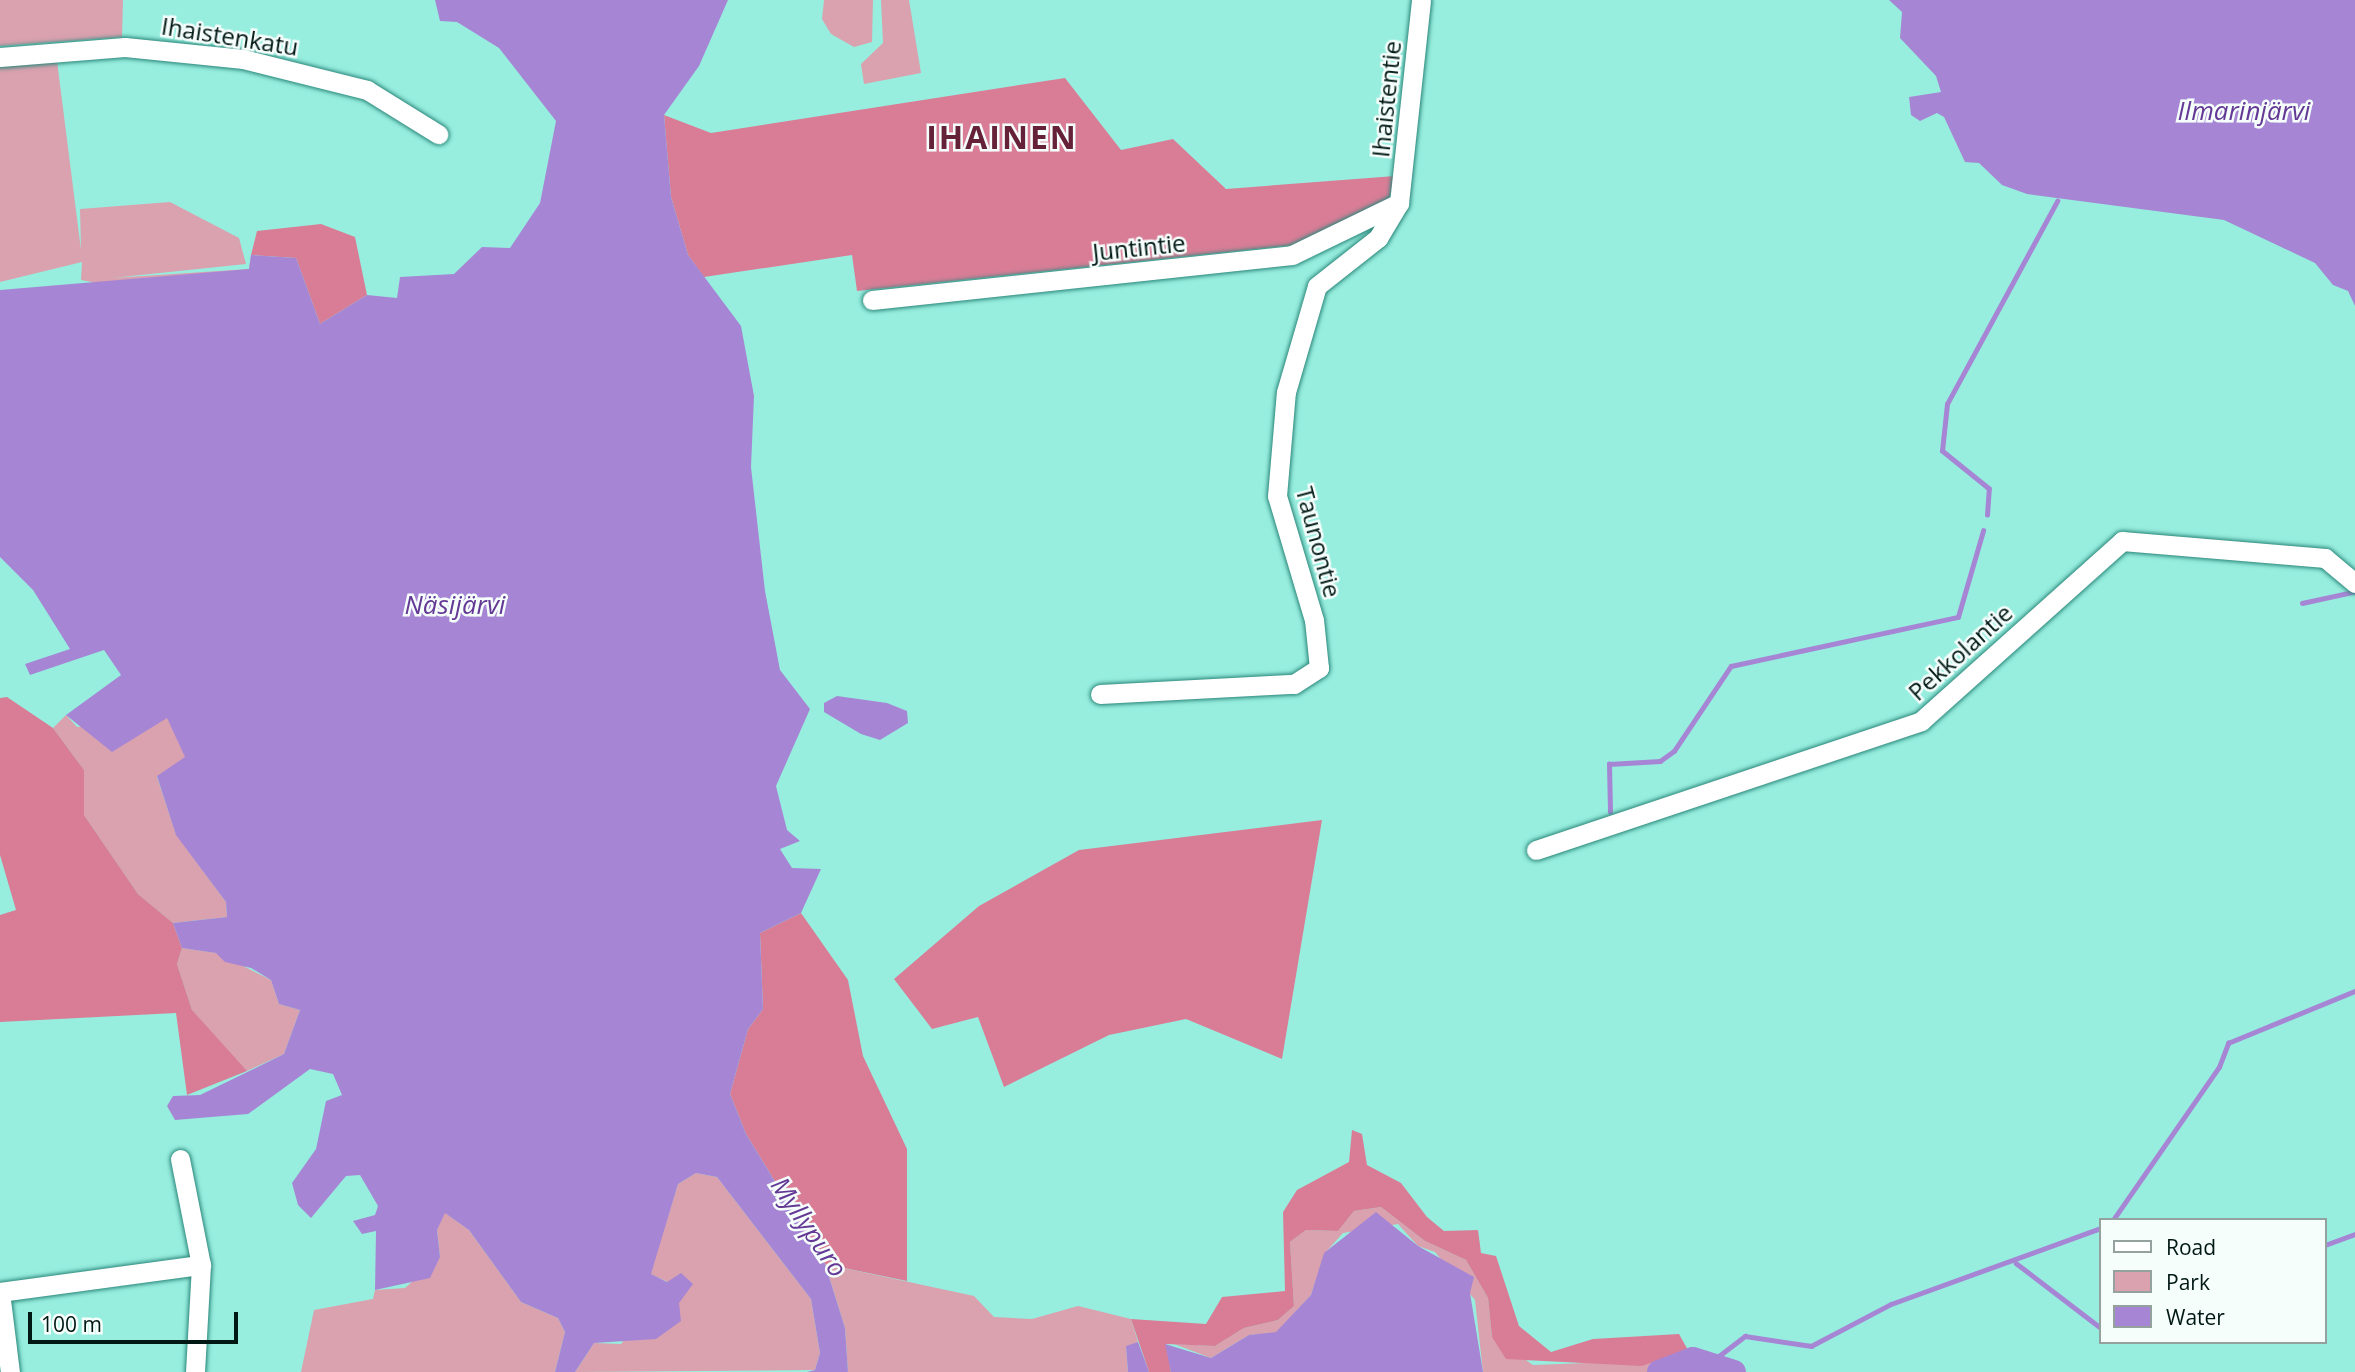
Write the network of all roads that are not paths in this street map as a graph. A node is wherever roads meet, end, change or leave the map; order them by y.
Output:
1 (1422, 0) edge
2 (0, 57) edge
3 (438, 134) dead end
4 (1399, 203) junction
5 (872, 300) dead end
6 (2355, 583) edge
7 (1100, 694) dead end
8 (1536, 850) dead end
9 (180, 1159) dead end
10 (201, 1265) junction
11 (0, 1292) edge
12 (10, 1372) edge
13 (195, 1372) edge

1 - 4 street, Ihaistentie
2 - 3 street, Ihaistenkatu
4 - 5 street, Juntintie
4 - 7 street, Taunontie
6 - 8 street, Pekkolantie
9 - 10 street
10 - 11 street
10 - 13 street
11 - 12 street

